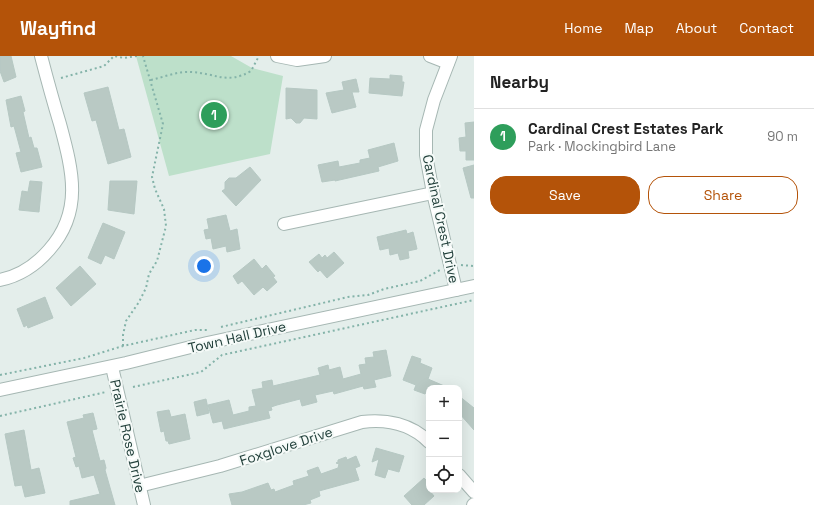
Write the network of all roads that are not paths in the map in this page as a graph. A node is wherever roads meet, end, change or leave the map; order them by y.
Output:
1 (41, 56) edge
2 (277, 56) edge
3 (325, 56) edge
4 (430, 56) edge
5 (449, 60) edge
6 (433, 193) junction
7 (284, 224) dead end
8 (0, 280) edge
9 (474, 286) edge
10 (456, 290) junction
11 (112, 367) junction
12 (0, 390) edge
13 (426, 440) edge
14 (462, 478) edge
15 (139, 486) junction
16 (474, 492) edge
17 (144, 505) edge

1 - 8 street
2 - 3 street
4 - 5 street
5 - 6 street, Cardinal Crest Drive
6 - 7 street
6 - 10 street, Cardinal Crest Drive
9 - 10 street, Town Hall Drive
10 - 11 street, Town Hall Drive
11 - 12 street, Town Hall Drive
11 - 15 street, Prairie Rose Drive
13 - 15 street, Foxglove Drive
14 - 16 street
15 - 17 street, Prairie Rose Drive

